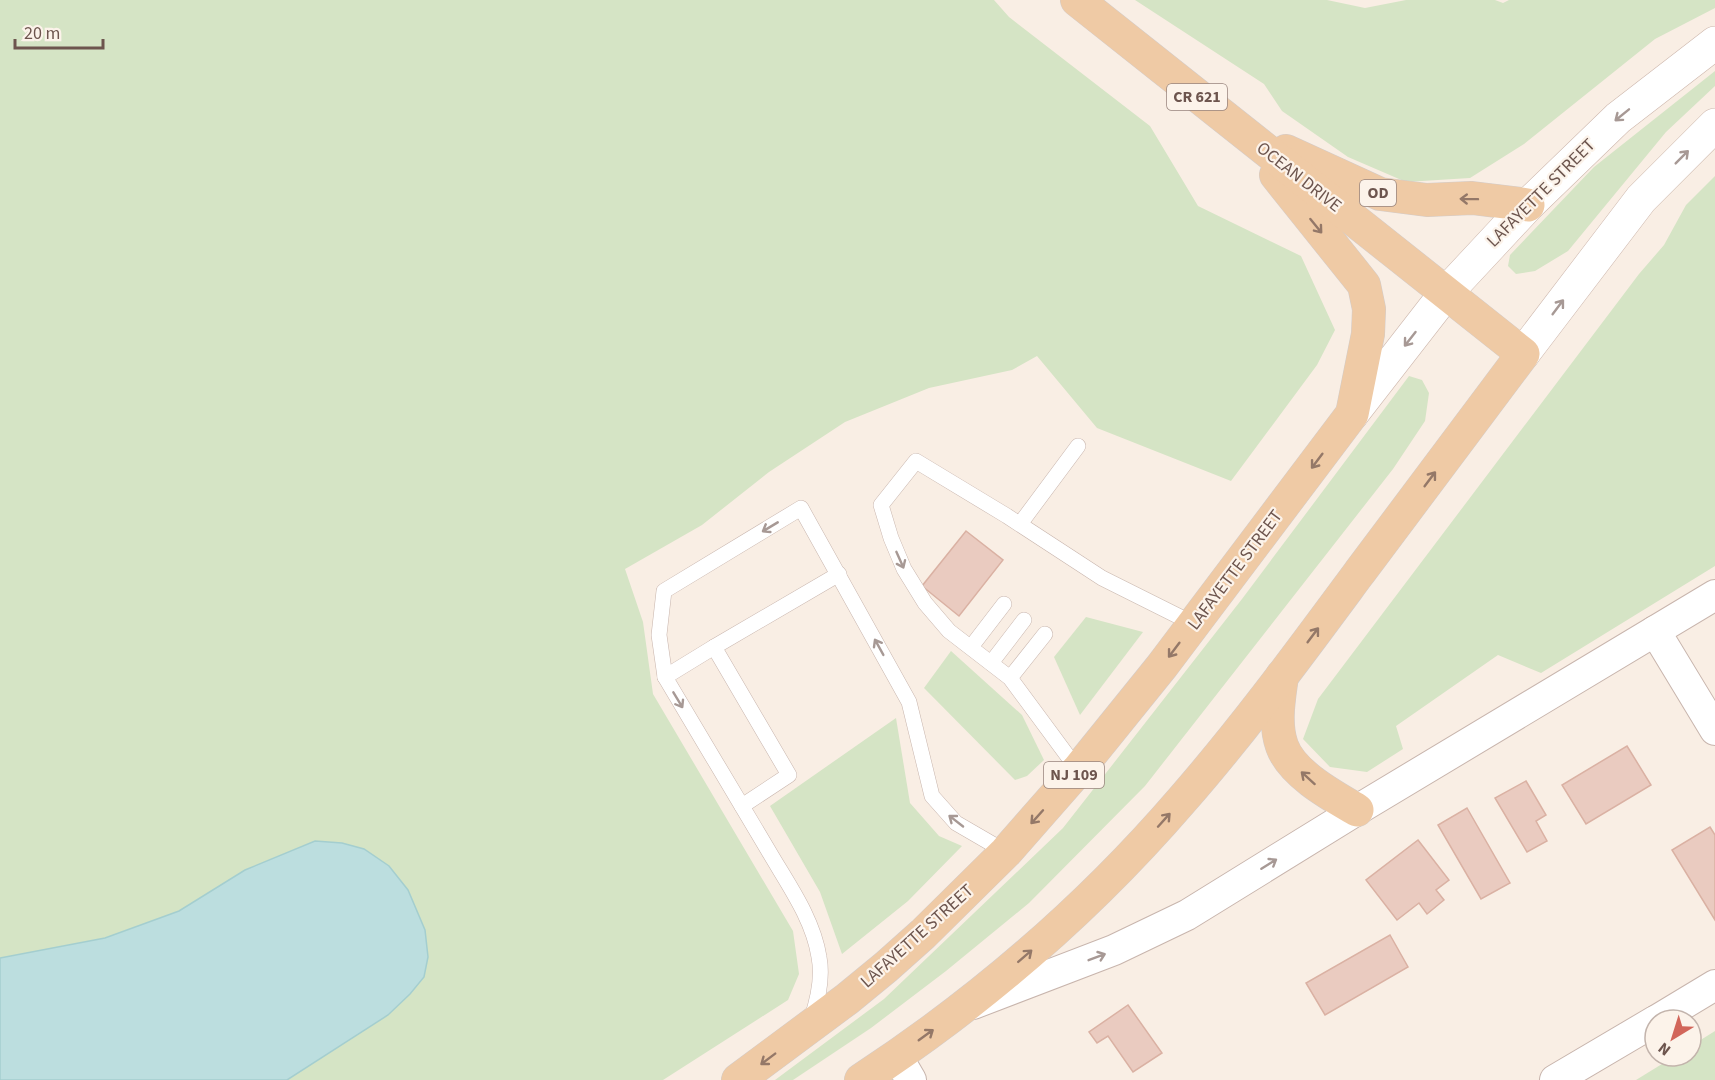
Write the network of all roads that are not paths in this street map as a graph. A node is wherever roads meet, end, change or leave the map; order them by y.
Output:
1 (1077, 0) edge
2 (1715, 43) edge
3 (1715, 125) edge
4 (1241, 131) junction
5 (1527, 205) junction
6 (1446, 293) junction
7 (1523, 354) junction
8 (1352, 414) junction
9 (1078, 446) dead end
10 (1020, 524) junction
11 (838, 574) junction
12 (1715, 595) edge
13 (1004, 604) dead end
14 (1024, 620) dead end
15 (1194, 624) junction
16 (1655, 631) junction
17 (1045, 634) dead end
18 (714, 647) junction
19 (970, 647) junction
20 (991, 663) junction
21 (1282, 676) junction
22 (665, 677) junction
23 (1010, 678) junction
24 (1715, 730) edge
25 (1078, 770) junction
26 (742, 806) junction
27 (1357, 810) junction
28 (1006, 852) junction
29 (1715, 985) edge
30 (964, 1008) junction
31 (1676, 1008) edge
32 (1643, 1028) edge
33 (807, 1029) junction
34 (904, 1068) edge
35 (738, 1080) edge
36 (861, 1080) edge
37 (1555, 1080) edge

1 - 4 main road, OCEAN DRIVE / CR 621
2 -> 5 main road, LAFAYETTE STREET / NJ 109
7 -> 3 main road
5 -> 4 main road, OD
4 - 6 main road, OCEAN DRIVE / CR 621
4 -> 8 main road
5 - 6 main road, LAFAYETTE STREET / NJ 109
6 - 7 main road, OCEAN DRIVE / CR 621
6 -> 8 main road, LAFAYETTE STREET / NJ 109
21 -> 7 main road
8 -> 15 main road, LAFAYETTE STREET / NJ 109
9 - 10 lane
10 - 15 lane
10 -> 19 lane
11 - 18 lane
11 -> 22 lane
28 -> 11 lane
12 - 16 street
13 - 19 lane
14 - 20 lane
15 -> 25 main road, LAFAYETTE STREET / NJ 109
16 - 24 street
16 - 27 street
17 - 23 lane
18 - 22 lane
18 - 26 lane
19 - 20 lane
20 - 23 lane
27 -> 21 main road
30 -> 21 main road
22 -> 26 lane
23 - 25 lane
25 -> 28 main road, LAFAYETTE STREET / NJ 109
26 - 33 lane
30 -> 27 street
28 - 33 main road, LAFAYETTE STREET / NJ 109
29 - 31 street
34 -> 30 main road
32 - 37 street
33 -> 35 main road, LAFAYETTE STREET / NJ 109
34 - 36 main road

